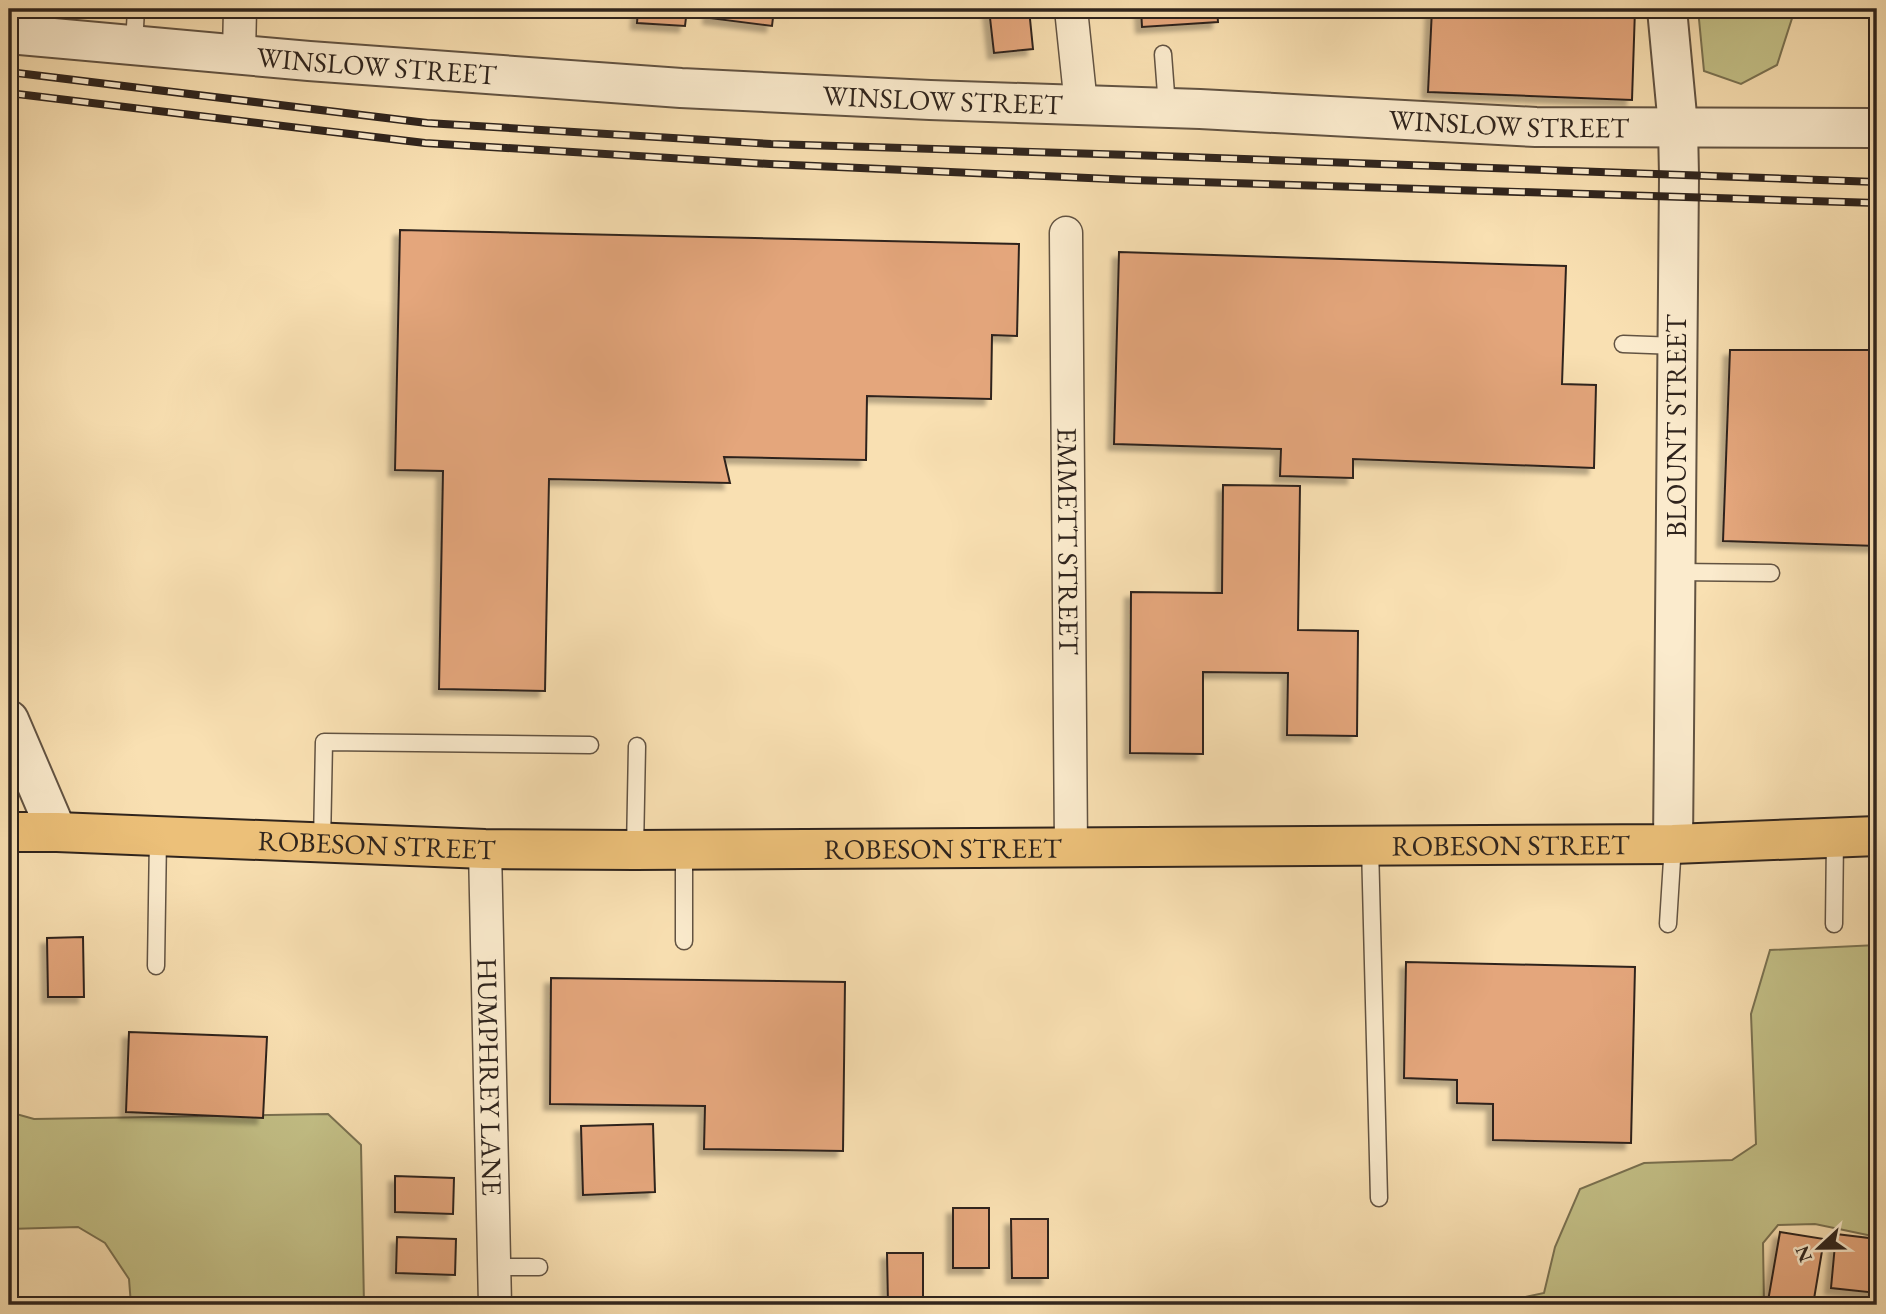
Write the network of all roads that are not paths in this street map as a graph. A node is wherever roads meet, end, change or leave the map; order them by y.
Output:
1 (240, 9) edge
2 (1071, 9) edge
3 (1667, 9) edge
4 (135, 27) edge
5 (9, 34) edge
6 (239, 54) junction
7 (1163, 54) dead end
8 (1081, 105) junction
9 (1167, 108) junction
10 (1678, 126) junction
11 (1877, 128) edge
12 (1066, 233) dead end
13 (1623, 344) dead end
14 (1677, 346) junction
15 (1675, 572) junction
16 (1771, 573) dead end
17 (9, 720) edge
18 (590, 745) dead end
19 (637, 746) dead end
20 (9, 832) edge
21 (57, 832) junction
22 (1877, 836) edge
23 (158, 837) junction
24 (1835, 838) junction
25 (323, 843) junction
26 (1673, 845) junction
27 (1370, 846) junction
28 (1070, 848) junction
29 (485, 849) junction
30 (635, 850) junction
31 (684, 850) junction
32 (1668, 924) dead end
33 (1834, 924) dead end
34 (684, 941) dead end
35 (156, 966) dead end
36 (1379, 1198) dead end
37 (494, 1267) junction
38 (539, 1267) dead end
39 (495, 1305) edge

1 - 6 street
2 - 8 street
3 - 10 street, BLOUNT STREET
4 - 5 street, WINSLOW STREET
4 - 6 street, WINSLOW STREET
6 - 8 street, WINSLOW STREET
7 - 9 lane
8 - 9 street, WINSLOW STREET
9 - 10 street, WINSLOW STREET
10 - 11 street, WINSLOW STREET
10 - 14 street, BLOUNT STREET
12 - 28 street, EMMETT STREET
13 - 14 lane
14 - 15 street, BLOUNT STREET
15 - 16 lane
15 - 26 street, BLOUNT STREET
17 - 21 street
18 - 25 lane
19 - 30 lane
20 - 21 main road, ROBESON STREET
21 - 23 main road, ROBESON STREET
22 - 24 main road, ROBESON STREET
23 - 25 main road, ROBESON STREET
23 - 35 lane
24 - 26 main road, ROBESON STREET
24 - 33 lane
25 - 29 main road, ROBESON STREET
26 - 27 main road, ROBESON STREET
26 - 32 lane
27 - 28 main road, ROBESON STREET
27 - 36 lane
28 - 31 main road, ROBESON STREET
29 - 30 main road, ROBESON STREET
29 - 37 street, HUMPHREY LANE
30 - 31 main road, ROBESON STREET
31 - 34 lane
37 - 38 lane
37 - 39 street, HUMPHREY LANE

